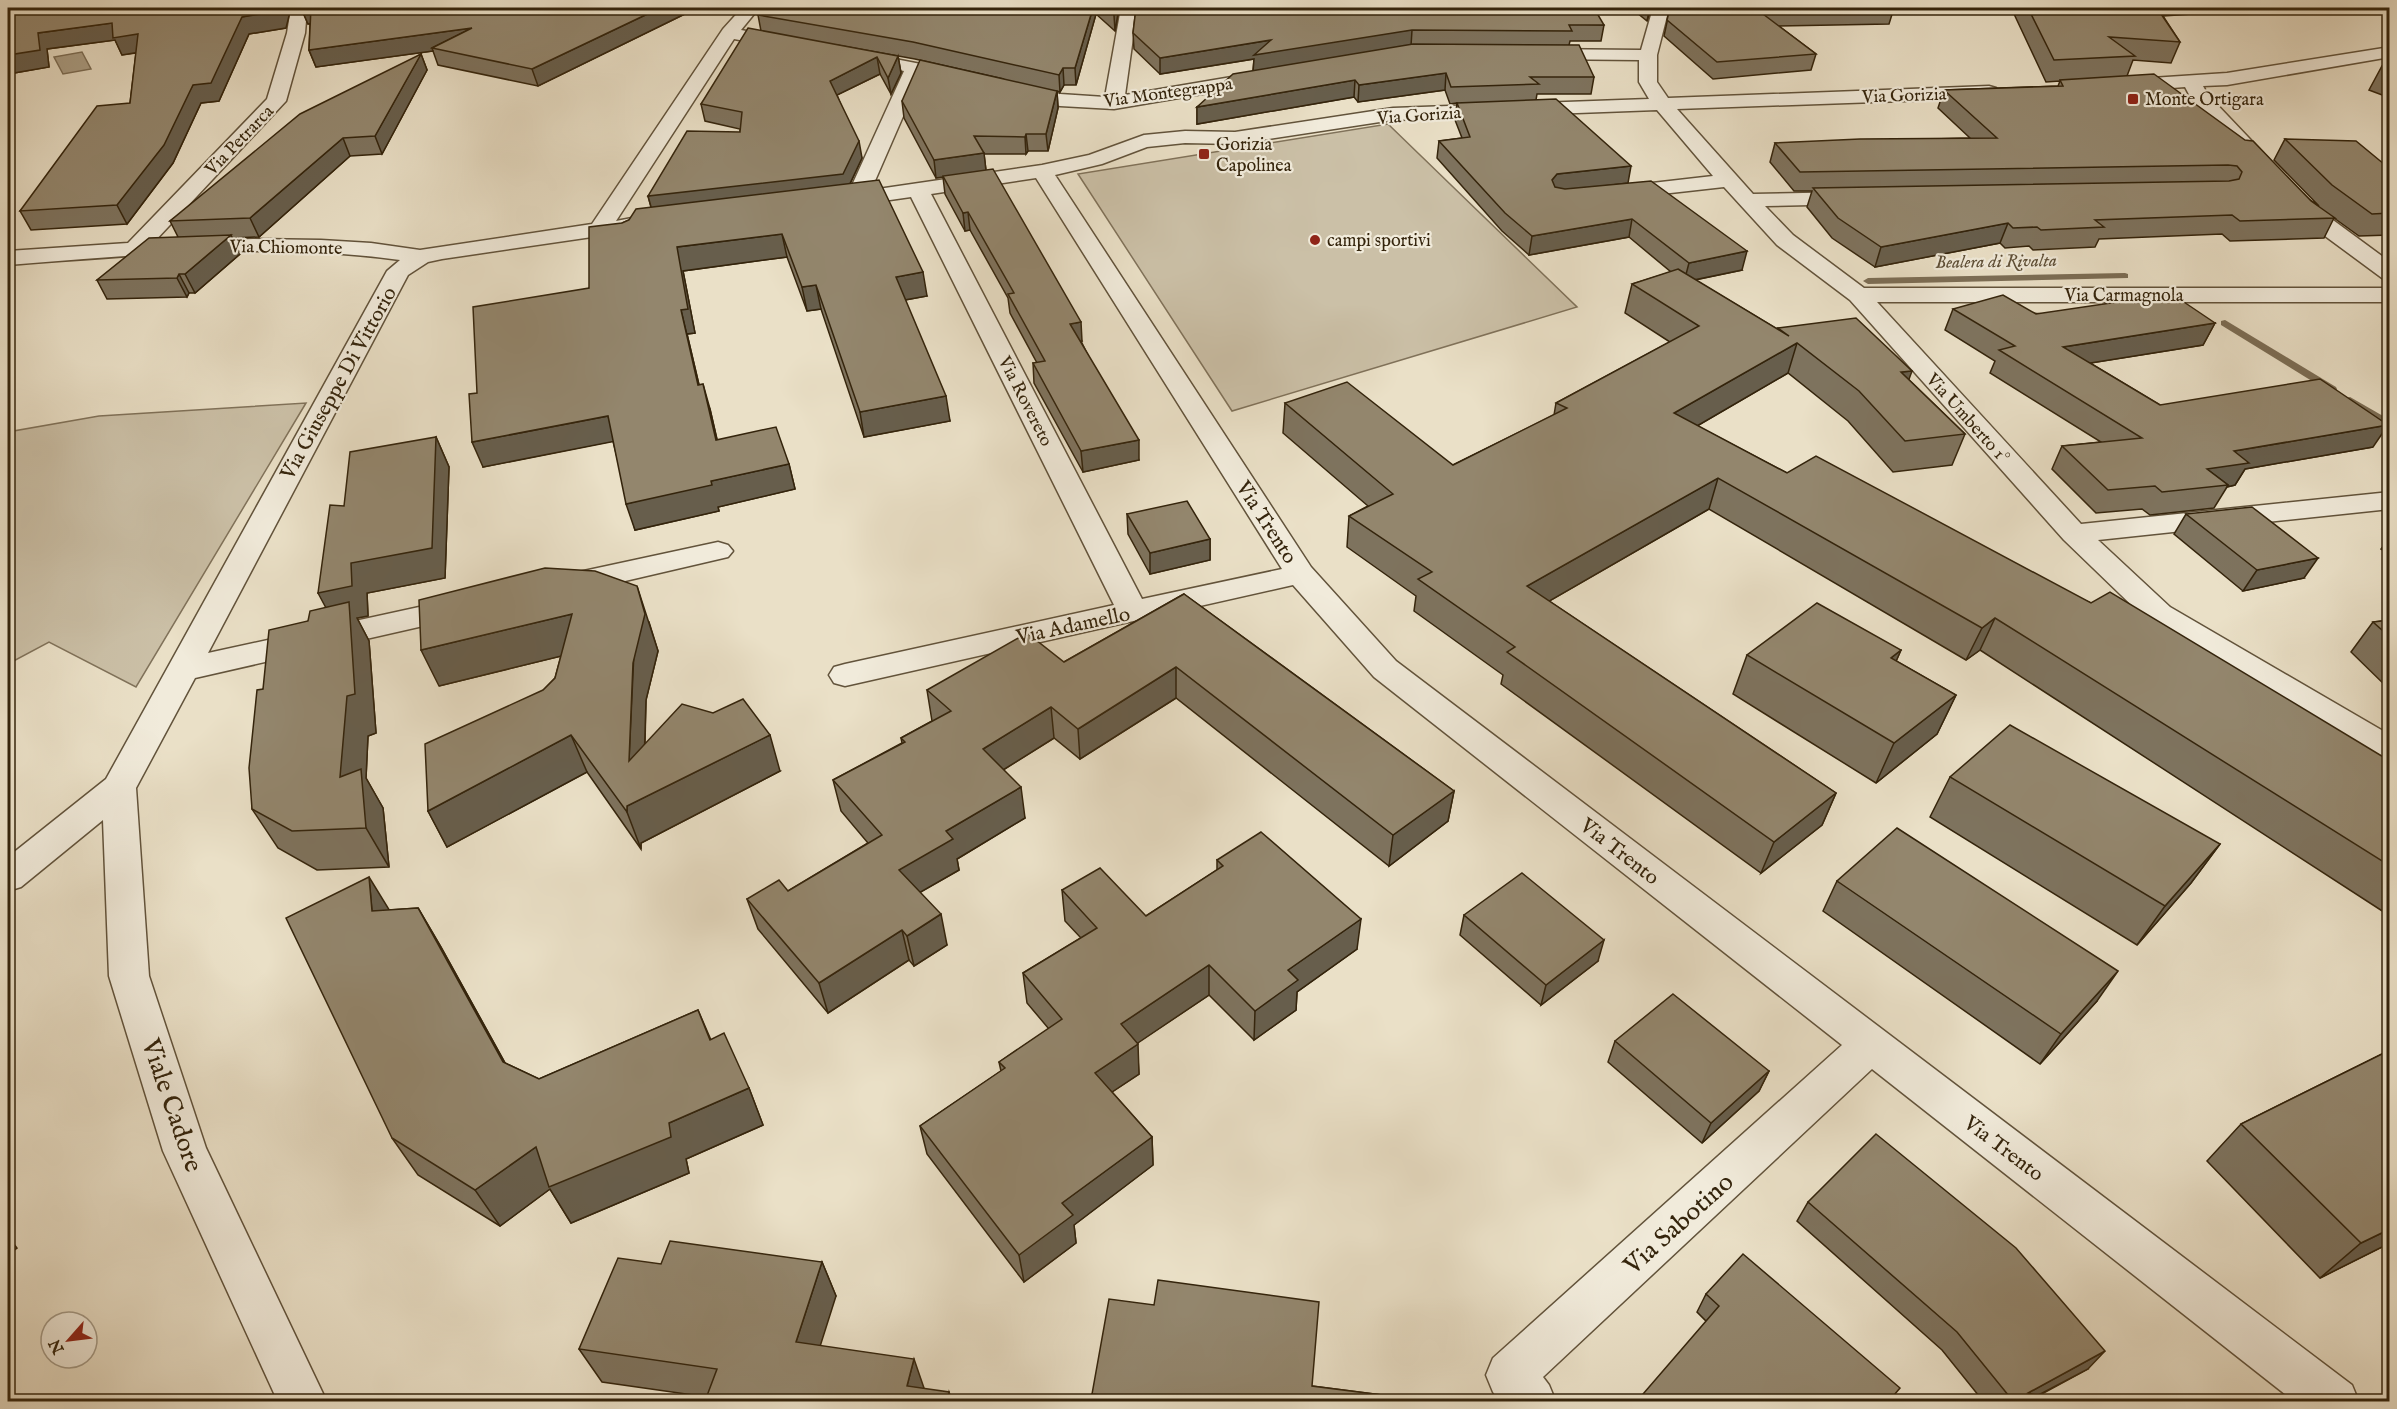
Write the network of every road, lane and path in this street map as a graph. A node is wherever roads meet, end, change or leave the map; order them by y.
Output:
1 (24, 8) edge
2 (299, 8) edge
3 (752, 8) edge
4 (1660, 8) edge
5 (1128, 9) edge
6 (8, 15) edge
7 (729, 33) junction
8 (810, 48) edge
9 (833, 52) edge
10 (2390, 52) edge
11 (1518, 54) edge
12 (1648, 55) junction
13 (915, 67) junction
14 (1285, 74) edge
15 (2191, 81) junction
16 (2098, 87) edge
17 (2005, 91) edge
18 (1114, 103) junction
19 (1663, 105) junction
20 (1042, 171) junction
21 (1729, 180) junction
22 (918, 190) junction
23 (1598, 195) edge
24 (1878, 198) edge
25 (856, 199) junction
26 (1749, 200) junction
27 (821, 204) edge
28 (656, 223) edge
29 (600, 228) junction
30 (135, 249) junction
31 (420, 257) junction
32 (8, 258) edge
33 (2390, 273) edge
34 (1858, 295) junction
35 (2390, 295) edge
36 (2390, 500) edge
37 (2074, 534) junction
38 (718, 551) dead end
39 (1300, 574) junction
40 (543, 590) edge
41 (496, 600) edge
42 (1133, 612) junction
43 (182, 670) junction
44 (845, 675) dead end
45 (2390, 751) edge
46 (119, 788) junction
47 (8, 877) edge
48 (1870, 1045) junction
49 (303, 1401) edge
50 (1532, 1401) edge
51 (2335, 1401) edge

1 - 6 street
2 - 30 street, Via Petrarca
3 - 7 street
4 - 12 street, Via Umberto 1°
5 - 18 street
7 - 8 street
7 - 29 street
9 - 13 street, Via Montegrappa
10 - 15 street
11 - 12 street
12 - 19 street, Via Umberto 1°
13 - 18 street, Via Montegrappa
13 - 25 street
14 - 18 street, Via Montegrappa
15 - 16 street
15 - 33 street
17 - 19 street, Via Gorizia
19 - 20 street, Via Gorizia
19 - 21 street, Via Umberto 1°
20 - 22 street, Via Gorizia
20 - 39 street, Via Trento
21 - 23 street
21 - 26 street, Via Umberto 1°
22 - 25 street, Via Gorizia
22 - 42 street, Via Rovereto
24 - 26 street
25 - 27 street, Via Gorizia
26 - 34 street, Via Umberto 1°
28 - 29 street
29 - 31 street, Via Giuseppe Di Vittorio
30 - 31 street, Via Chiomonte
30 - 32 street, Via Chiomonte
31 - 43 street, Via Giuseppe Di Vittorio
34 - 35 street, Via Carmagnola
34 - 37 street, Via Umberto 1°
36 - 37 street
37 - 45 street, Via Umberto 1°
38 - 40 street
39 - 42 street, Via Adamello
39 - 48 street, Via Trento
41 - 43 street
42 - 44 street, Via Adamello
43 - 46 street, Via Giuseppe Di Vittorio
46 - 47 street, Via Giuseppe Di Vittorio
46 - 49 street, Viale Cadore
48 - 50 street, Via Sabotino
48 - 51 street, Via Trento

